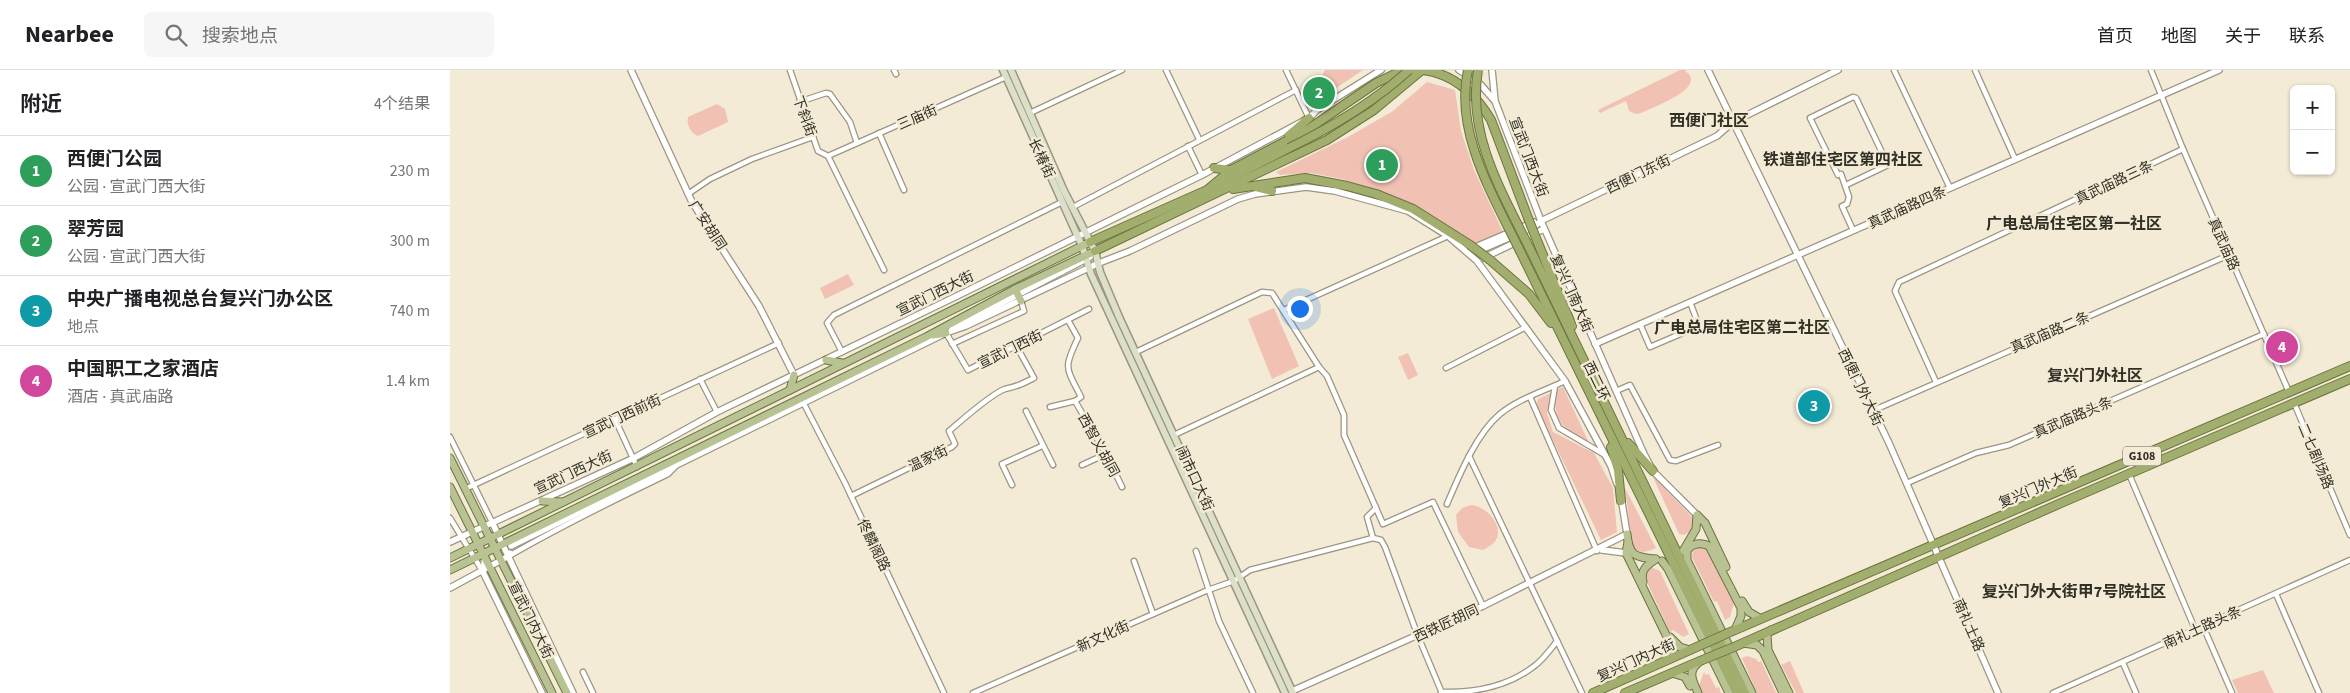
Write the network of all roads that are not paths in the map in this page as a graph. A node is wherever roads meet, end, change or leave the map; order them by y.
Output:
1 (631, 70) edge
2 (790, 70) edge
3 (1003, 70) edge
4 (1011, 70) edge
5 (1122, 70) edge
6 (1166, 70) edge
7 (1286, 70) edge
8 (1381, 70) edge
9 (1410, 70) edge
10 (1422, 70) edge
11 (1459, 70) edge
12 (1468, 70) edge
13 (1478, 70) edge
14 (1492, 70) edge
15 (1708, 70) edge
16 (1838, 70) edge
17 (1894, 70) edge
18 (1974, 70) edge
19 (2151, 70) edge
20 (2219, 70) edge
21 (1006, 77) junction
22 (1296, 90) junction
23 (2161, 95) junction
24 (1495, 101) junction
25 (799, 102) junction
26 (1030, 113) junction
27 (1309, 118) junction
28 (1733, 122) junction
29 (879, 133) junction
30 (813, 137) junction
31 (1199, 139) junction
32 (857, 143) junction
33 (1278, 145) junction
34 (1188, 146) junction
35 (2183, 149) junction
36 (828, 156) junction
37 (2015, 159) junction
38 (1214, 168) junction
39 (1231, 170) junction
40 (1202, 174) junction
41 (1846, 185) junction
42 (1246, 186) junction
43 (1950, 188) junction
44 (904, 190) dead end
45 (1207, 190) junction
46 (1272, 191) junction
47 (688, 194) junction
48 (1215, 194) junction
49 (1062, 202) junction
50 (1073, 207) junction
51 (1541, 222) junction
52 (1855, 228) junction
53 (1544, 229) junction
54 (1085, 231) junction
55 (1077, 236) junction
56 (1448, 236) junction
57 (1090, 242) junction
58 (1082, 246) junction
59 (1095, 251) junction
60 (1468, 253) junction
61 (1797, 253) junction
62 (2229, 255) junction
63 (1086, 257) junction
64 (1477, 261) junction
65 (1099, 263) junction
66 (1090, 268) junction
67 (884, 270) dead end
68 (1016, 291) junction
69 (1021, 301) junction
70 (1690, 302) junction
71 (1089, 309) dead end
72 (1284, 310) junction
73 (1068, 320) junction
74 (1640, 324) junction
75 (1526, 327) junction
76 (946, 333) junction
77 (2264, 334) junction
78 (926, 337) junction
79 (779, 343) junction
80 (952, 344) junction
81 (1595, 344) junction
82 (1566, 345) junction
83 (1017, 347) junction
84 (842, 352) junction
85 (1136, 352) junction
86 (1580, 352) junction
87 (826, 360) junction
88 (842, 363) junction
89 (2350, 366) edge
90 (1318, 367) junction
91 (1446, 368) dead end
92 (794, 375) junction
93 (700, 379) junction
94 (2350, 379) edge
95 (1565, 381) junction
96 (1936, 382) junction
97 (1555, 386) junction
98 (790, 390) junction
99 (1616, 391) junction
100 (2289, 392) junction
101 (1530, 397) junction
102 (803, 400) junction
103 (1076, 401) junction
104 (2294, 403) junction
105 (1050, 407) dead end
106 (1026, 411) dead end
107 (1872, 411) junction
108 (717, 412) junction
109 (615, 419) junction
110 (1615, 425) junction
111 (1605, 426) junction
112 (1174, 435) junction
113 (450, 436) edge
114 (1718, 445) dead end
115 (1042, 446) junction
116 (1106, 454) junction
117 (1605, 455) junction
118 (1469, 456) junction
119 (450, 458) edge
120 (634, 458) junction
121 (681, 459) junction
122 (1053, 465) dead end
123 (1082, 465) dead end
124 (637, 467) junction
125 (1654, 471) junction
126 (2129, 474) junction
127 (1907, 483) junction
128 (1012, 485) dead end
129 (473, 486) junction
130 (1122, 486) dead end
131 (450, 487) edge
132 (465, 489) junction
133 (851, 496) junction
134 (1621, 500) junction
135 (542, 501) junction
136 (562, 502) junction
137 (1447, 504) dead end
138 (1376, 508) junction
139 (1697, 515) junction
140 (450, 518) edge
141 (492, 522) junction
142 (483, 527) junction
143 (472, 532) junction
144 (498, 534) junction
145 (2350, 536) edge
146 (462, 538) junction
147 (490, 538) junction
148 (1373, 538) junction
149 (1627, 538) junction
150 (450, 542) edge
151 (503, 543) junction
152 (478, 544) junction
153 (1933, 545) junction
154 (511, 546) junction
155 (495, 547) junction
156 (1196, 551) dead end
157 (1597, 551) junction
158 (1626, 553) junction
159 (484, 554) junction
160 (509, 556) junction
161 (450, 558) edge
162 (1939, 558) junction
163 (1659, 560) junction
164 (2350, 560) edge
165 (502, 561) junction
166 (1134, 561) dead end
167 (1676, 567) junction
168 (491, 568) junction
169 (450, 570) edge
170 (483, 572) junction
171 (1689, 575) junction
172 (1241, 577) junction
173 (1234, 581) junction
174 (1530, 584) junction
175 (450, 588) edge
176 (1208, 590) junction
177 (2276, 594) junction
178 (1483, 606) junction
179 (1153, 614) junction
180 (1761, 619) junction
181 (2203, 626) junction
182 (2195, 629) junction
183 (1771, 630) junction
184 (1731, 632) junction
185 (1418, 636) junction
186 (1557, 641) junction
187 (1743, 643) junction
188 (1734, 647) joint
189 (1690, 650) junction
190 (1665, 661) junction
191 (1700, 661) junction
192 (2123, 663) junction
193 (538, 664) junction
194 (583, 672) dead end
195 (1671, 673) junction
196 (534, 678) junction
197 (1288, 692) edge
198 (1442, 692) edge
199 (542, 693) edge
200 (552, 693) edge
201 (567, 693) edge
202 (573, 693) edge
203 (593, 693) edge
204 (944, 693) edge
205 (973, 693) edge
206 (1253, 693) edge
207 (1582, 693) edge
208 (1593, 693) edge
209 (1625, 693) edge
210 (1693, 693) edge
211 (1698, 693) edge
212 (1729, 693) edge
213 (1737, 693) edge
214 (1745, 693) edge
215 (1752, 693) edge
216 (1782, 693) edge
217 (1789, 693) edge
218 (1998, 693) edge
219 (2053, 693) edge
220 (2136, 693) edge
221 (2232, 693) edge
222 (2320, 693) edge

1 - 47 street, 广安胡同
2 - 25 street, 下斜街
3 - 21 main road, 长椿街
4 - 26 main road, 长椿街
5 - 26 street
6 - 31 street
7 - 22 street
8 - 27 street, 宣武门西大街
9 - 33 highway
9 - 45 highway, bridge
10 - 48 highway
10 - 86 highway, bridge
11 - 24 street, 宣武门西大街
12 - 82 highway, 西二环, bridge
13 - 86 highway, 西二环, bridge
14 - 24 street, 宣武门西大街
15 - 28 street, 西便门外大街
16 - 28 street, 西便门东街
17 - 43 street
18 - 37 street
19 - 23 street, 真武庙路
20 - 23 street, 真武庙路四条
21 - 29 street, 三庙街
21 - 49 main road, 长椿街
22 - 27 street
22 - 31 street
23 - 35 street, 真武庙路
23 - 37 street, 真武庙路四条
24 - 51 street, 宣武门西大街
25 - 30 street, 下斜街
25 - 32 street
26 - 50 main road, 长椿街
27 - 33 highway
27 - 38 street, 宣武门西大街
28 - 51 street, 西便门东街
28 - 61 street, 西便门外大街
29 - 32 street, 三庙街
29 - 44 street
30 - 36 street, 下斜街
30 - 47 street
31 - 34 street
32 - 36 street, 三庙街
33 - 39 highway
34 - 40 street
34 - 50 street
35 - 62 street, 真武庙路
35 - 96 street, 真武庙路三条
36 - 67 street, 下斜街
37 - 43 street, 真武庙路四条
38 - 39 highway
38 - 40 street, 宣武门西大街
39 - 45 highway
40 - 54 street, 宣武门西大街
41 - 41 street
41 - 52 street
42 - 46 highway
42 - 48 highway
42 - 82 highway, bridge
43 - 52 street, 真武庙路四条
45 - 57 highway
46 - 56 street
46 - 65 street
47 - 79 street, 广安胡同
48 - 59 highway
49 - 55 main road, 长椿街
49 - 84 street
50 - 54 main road, 长椿街
51 - 53 street, 复兴门南大街
51 - 60 street, 西便门东街
52 - 61 street, 真武庙路四条
53 - 64 street
53 - 81 street, 复兴门南大街
54 - 55 street, 宣武门西大街
54 - 57 main road, 长椿街
55 - 58 main road, 长椿街
55 - 84 street, 宣武门西大街
56 - 60 street
56 - 72 street
57 - 58 main road, 宣武门西大街
57 - 59 main road, 长椿街
58 - 63 main road, 长椿街
58 - 88 main road, 宣武门西大街
59 - 63 main road
59 - 65 main road, 闹市口大街
60 - 64 street
61 - 70 street, 真武庙路四条
61 - 107 street, 西便门外大街
62 - 77 street, 真武庙路
62 - 96 street, 真武庙路二条
63 - 66 main road, 闹市口大街
63 - 68 main road
64 - 75 street
65 - 66 street
65 - 85 main road, 闹市口大街
66 - 69 street
66 - 173 main road, 闹市口大街
68 - 69 main road
68 - 76 street
68 - 78 main road
69 - 76 street
69 - 80 street
70 - 74 street, 真武庙路四条
70 - 74 street
71 - 73 street, 宣武门西街
72 - 85 street
72 - 90 street
73 - 83 street, 宣武门西街
73 - 103 street
74 - 81 street, 真武庙路四条
75 - 91 street
75 - 95 street
76 - 78 main road
76 - 80 street, 宣武门西街
76 - 102 street
77 - 100 street, 真武庙路
77 - 127 street, 真武庙路头条
78 - 102 main road
79 - 92 street, 广安胡同
79 - 93 street, 宣武门西前街
80 - 83 street, 宣武门西街
81 - 99 street, 复兴门南大街
82 - 111 highway, 西二环
83 - 133 street, 温家街
84 - 87 street, 宣武门西大街
85 - 112 main road, 闹市口大街
86 - 110 highway, 西二环
87 - 88 main road
87 - 92 street, 宣武门西大街
88 - 98 main road, 宣武门西大街
89 - 100 highway, 复兴门外大街 / G108
90 - 112 street
90 - 138 street
92 - 98 main road
92 - 108 street, 宣武门西大街
93 - 108 street
93 - 109 street, 宣武门西前街
94 - 104 highway, 复兴门外大街 / G108
95 - 97 street
95 - 117 street
96 - 107 street, 真武庙路二条
97 - 101 street
97 - 117 street
98 - 124 main road, 宣武门西大街
99 - 114 street
99 - 125 street, 复兴门南大街
100 - 153 highway, 复兴门外大街 / G108
101 - 118 street
101 - 157 street
102 - 121 main road
102 - 133 street, 佟麟阁路
103 - 105 street, 西智义胡同
103 - 116 street, 西智义胡同
104 - 126 highway, 复兴门外大街 / G108
104 - 145 street, 二七剧场路
106 - 115 street
107 - 127 street, 西便门外大街
108 - 120 street, 宣武门西大街
109 - 120 street
109 - 129 street, 宣武门西前街
110 - 125 highway
110 - 171 highway, 西二环
111 - 134 highway
111 - 167 highway, 西二环
112 - 172 main road, 闹市口大街
113 - 129 street
115 - 122 street
115 - 128 street
116 - 123 street
116 - 130 street, 西智义胡同
117 - 134 street
118 - 137 street
118 - 174 street
119 - 132 main road, 宣武门内大街
120 - 124 street
120 - 135 street, 宣武门西大街
121 - 151 main road
121 - 154 street
121 - 160 street
124 - 136 main road, 宣武门西大街
125 - 139 street, 复兴门南大街
126 - 162 highway, 复兴门外大街 / G108
126 - 182 street
127 - 153 street, 西便门外大街
129 - 132 street, 宣武门西前街
129 - 141 street
131 - 143 main road, 宣武门内大街
132 - 142 main road, 宣武门内大街
133 - 204 street, 佟麟阁路
134 - 149 street
135 - 136 main road
135 - 141 street, 宣武门西大街
136 - 144 main road, 宣武门西大街
138 - 148 street
138 - 178 street
139 - 171 main road
139 - 180 main road
140 - 146 street
141 - 142 street, 宣武门西大街
141 - 144 street
142 - 143 street, 宣武门西大街
142 - 147 main road, 宣武门内大街
143 - 146 street, 宣武门西大街
143 - 152 main road, 宣武门内大街
144 - 147 main road, 宣武门西大街
144 - 151 street
146 - 150 street, 宣武门西大街
146 - 170 street
147 - 152 main road, 宣武门西大街
147 - 155 main road, 宣武门内大街
148 - 172 street, 新文化街
148 - 185 street
149 - 157 street, 西铁匠胡同
149 - 158 main road
149 - 163 main road
151 - 154 street
151 - 155 main road
151 - 160 street
152 - 159 main road, 宣武门内大街
152 - 161 main road, 宣武门西大街
153 - 162 street, 南礼士路
153 - 180 highway, 复兴门外大街 / G108
154 - 160 street
155 - 159 main road
155 - 165 main road, 宣武门内大街
156 - 176 street
157 - 158 street
157 - 174 street, 西铁匠胡同
158 - 190 main road
159 - 168 main road, 宣武门内大街
159 - 169 main road
159 - 170 street
160 - 165 street
160 - 202 street
162 - 183 highway, 复兴门外大街 / G108
162 - 218 street, 南礼士路
163 - 167 main road
163 - 189 main road
163 - 212 main road
164 - 177 street, 南礼士路头条
165 - 168 street
165 - 201 main road, 宣武门内大街
166 - 179 street
167 - 213 highway, 西二环
168 - 170 street
168 - 193 main road, 宣武门内大街
170 - 175 street
170 - 196 street
171 - 214 highway, 西二环
172 - 173 street, 新文化街
172 - 197 main road, 闹市口大街
173 - 176 street, 新文化街
173 - 197 main road, 闹市口大街
174 - 178 street, 西铁匠胡同
174 - 186 street
176 - 179 street, 新文化街
176 - 206 street
177 - 181 street, 南礼士路头条
177 - 222 street
178 - 185 street, 西铁匠胡同
179 - 205 street, 新文化街
180 - 184 highway, 复兴门外大街 / G108
181 - 182 street, 南礼士路头条
181 - 221 street
182 - 192 street, 南礼士路头条
183 - 187 highway, 复兴门外大街 / G108
183 - 217 main road
184 - 189 highway, 复兴门内大街, bridge
184 - 215 main road
185 - 197 street, 西铁匠胡同
185 - 198 street
186 - 198 street
186 - 207 street
187 - 188 highway, 复兴门外大街
187 - 216 main road
188 - 191 highway, 复兴门内大街, bridge
189 - 190 highway, 复兴门内大街
190 - 208 highway, 复兴门内大街
191 - 195 highway, 复兴门内大街
191 - 211 main road
192 - 219 street, 南礼士路头条
192 - 220 street
193 - 196 street
193 - 200 main road, 宣武门内大街
194 - 203 street
195 - 209 highway, 复兴门内大街
195 - 210 main road
196 - 199 street

